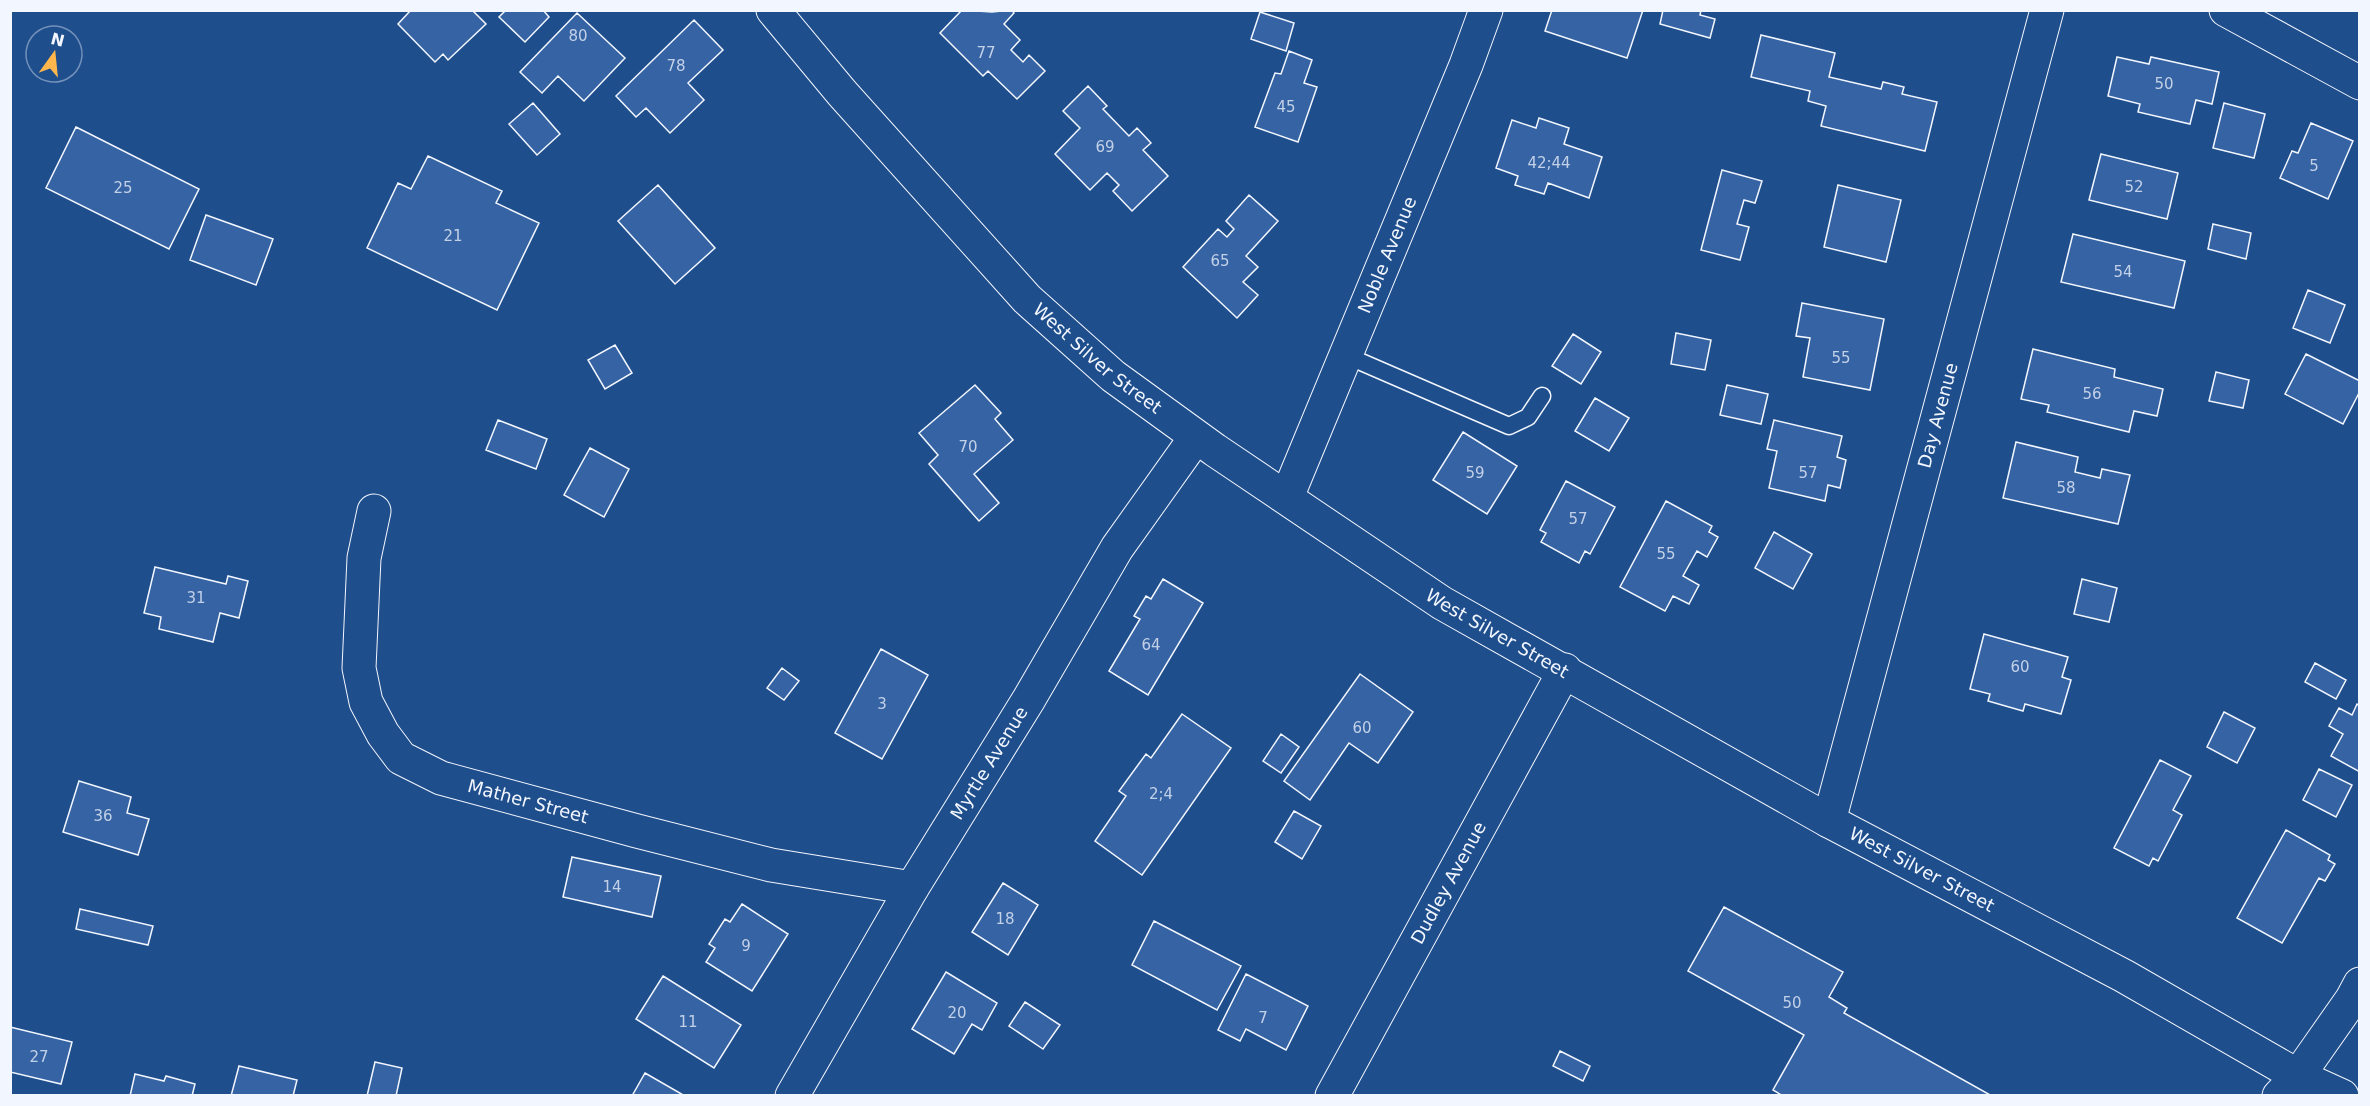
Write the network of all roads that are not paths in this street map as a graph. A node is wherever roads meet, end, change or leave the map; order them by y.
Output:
1 (773, 10) edge
2 (1485, 10) edge
3 (2047, 10) edge
4 (2226, 10) edge
5 (2360, 83) edge
6 (1345, 355) junction
7 (1542, 396) dead end
8 (1196, 437) junction
9 (1287, 497) junction
10 (374, 511) dead end
11 (1565, 670) junction
12 (1830, 820) junction
13 (912, 888) junction
14 (2360, 984) edge
15 (2288, 1085) edge
16 (792, 1095) edge
17 (1332, 1095) edge
18 (2342, 1095) edge

1 - 8 main road, West Silver Street
2 - 6 main road, Noble Avenue
3 - 12 main road, Day Avenue
4 - 5 main road
6 - 7 lane
6 - 9 main road, Noble Avenue
8 - 9 main road, West Silver Street
8 - 13 main road, Myrtle Avenue
9 - 11 main road, West Silver Street
10 - 13 main road, Mather Street
11 - 12 main road, West Silver Street
11 - 17 main road, Dudley Avenue
12 - 15 main road, West Silver Street
13 - 16 main road, Myrtle Avenue
14 - 15 main road
15 - 18 main road, West Silver Street

